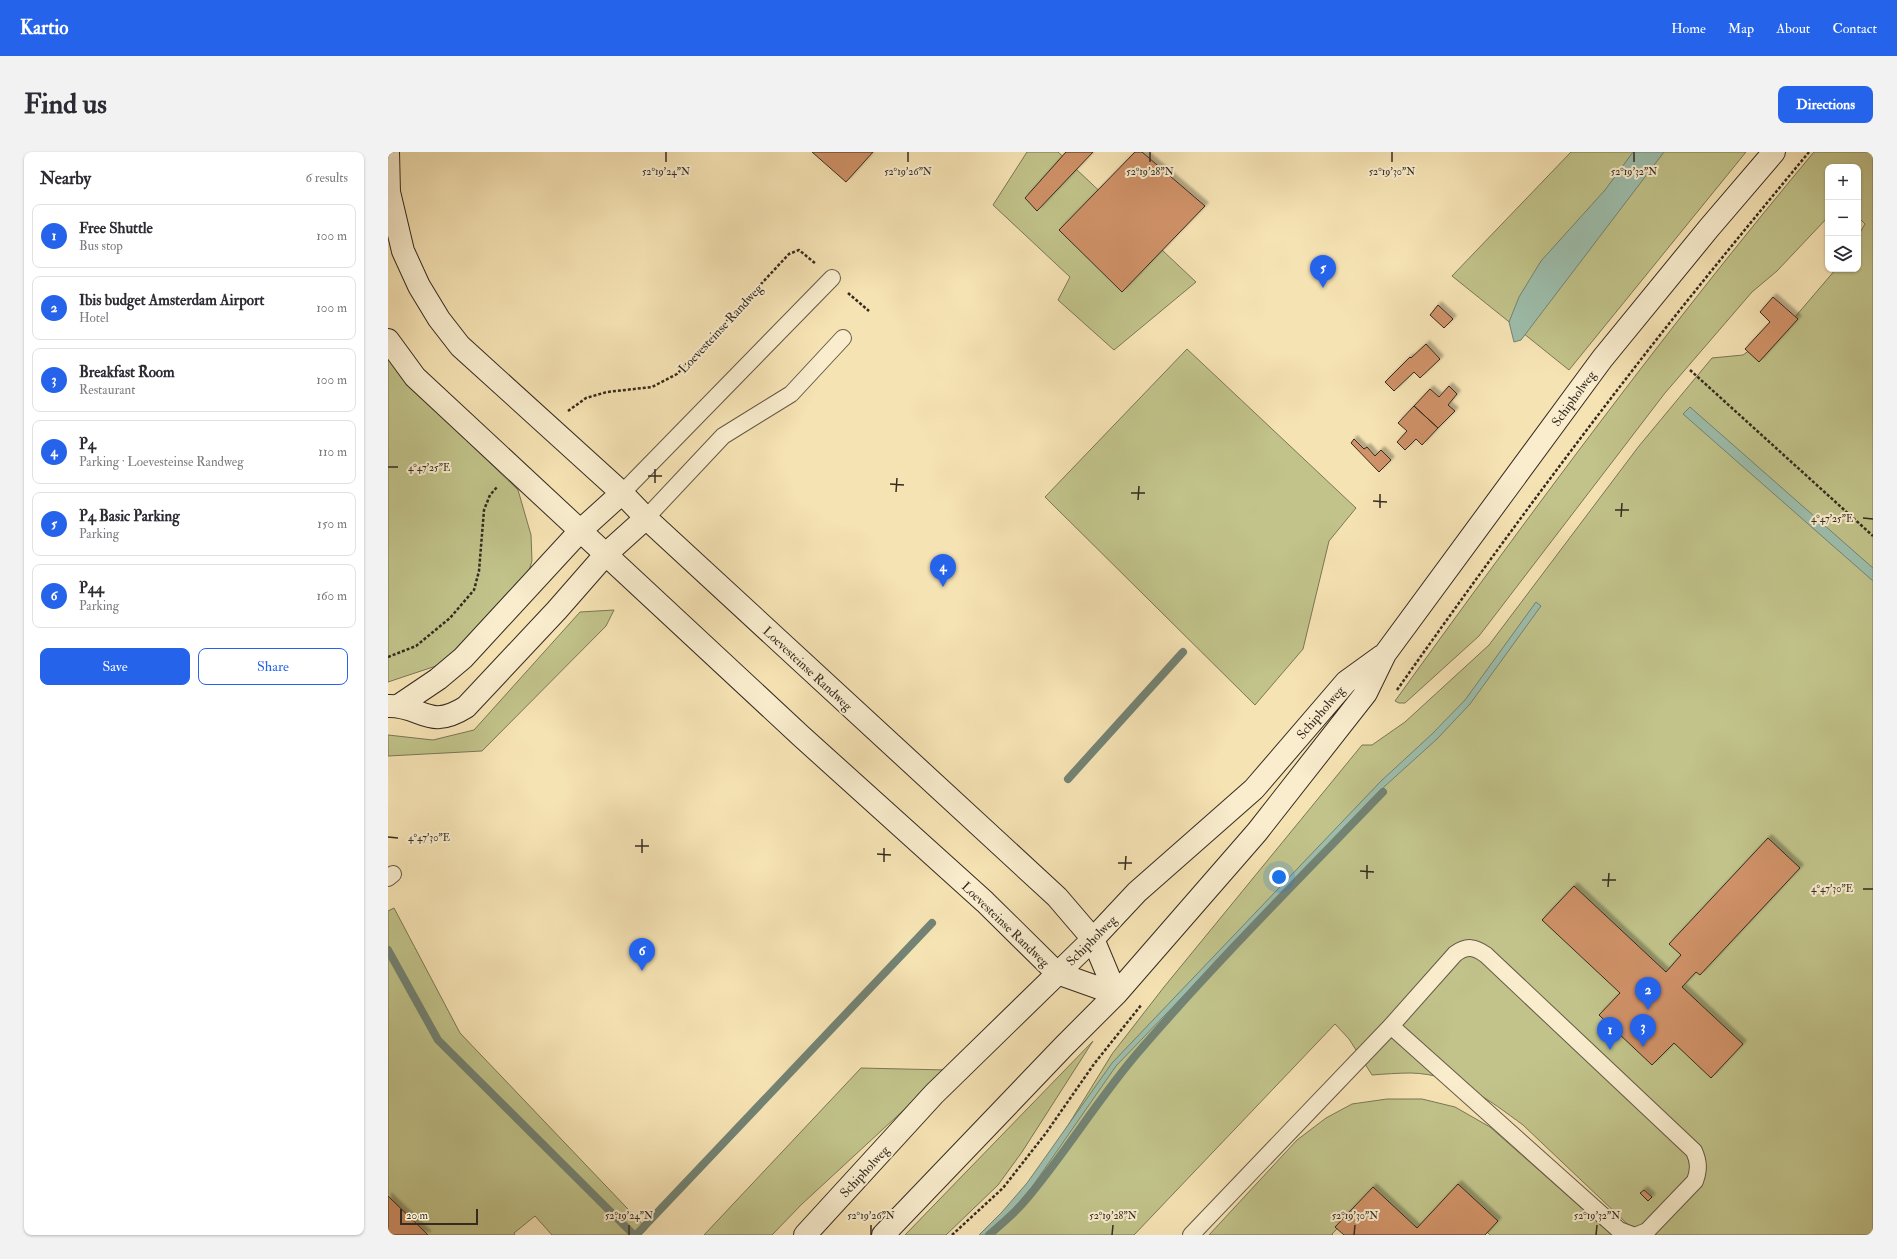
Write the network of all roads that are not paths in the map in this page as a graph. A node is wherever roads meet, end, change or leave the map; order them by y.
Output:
1 (388, 152) edge
2 (1774, 152) edge
3 (832, 278) road end
4 (843, 338) dead end
5 (388, 340) edge
6 (622, 493) junction
7 (646, 518) junction
8 (581, 530) junction
9 (606, 554) junction
10 (1385, 654) junction
11 (393, 706) edge
12 (1093, 939) junction
13 (1057, 973) junction
14 (1116, 994) junction
15 (1391, 1026) junction
16 (1625, 1233) edge
17 (805, 1235) edge
18 (883, 1235) edge
19 (1192, 1235) edge
20 (1637, 1235) edge

1 - 6 street, Loevesteinse Randweg
2 - 10 street, Schipholweg
3 - 6 lane
4 - 7 lane
5 - 8 street, Loevesteinse Randweg
6 - 7 street, Loevesteinse Randweg
6 - 8 street
7 - 9 street
7 - 12 street, Loevesteinse Randweg
8 - 9 street, Loevesteinse Randweg
8 - 11 street
9 - 11 street
9 - 13 street, Loevesteinse Randweg
10 - 12 street, Schipholweg
10 - 14 street, Schipholweg
12 - 13 street, Schipholweg
12 - 14 street, Loevesteinse Randweg
13 - 14 street, Loevesteinse Randweg
13 - 17 street, Schipholweg
14 - 18 street, Schipholweg
15 - 16 lane
15 - 19 lane
15 - 20 lane

